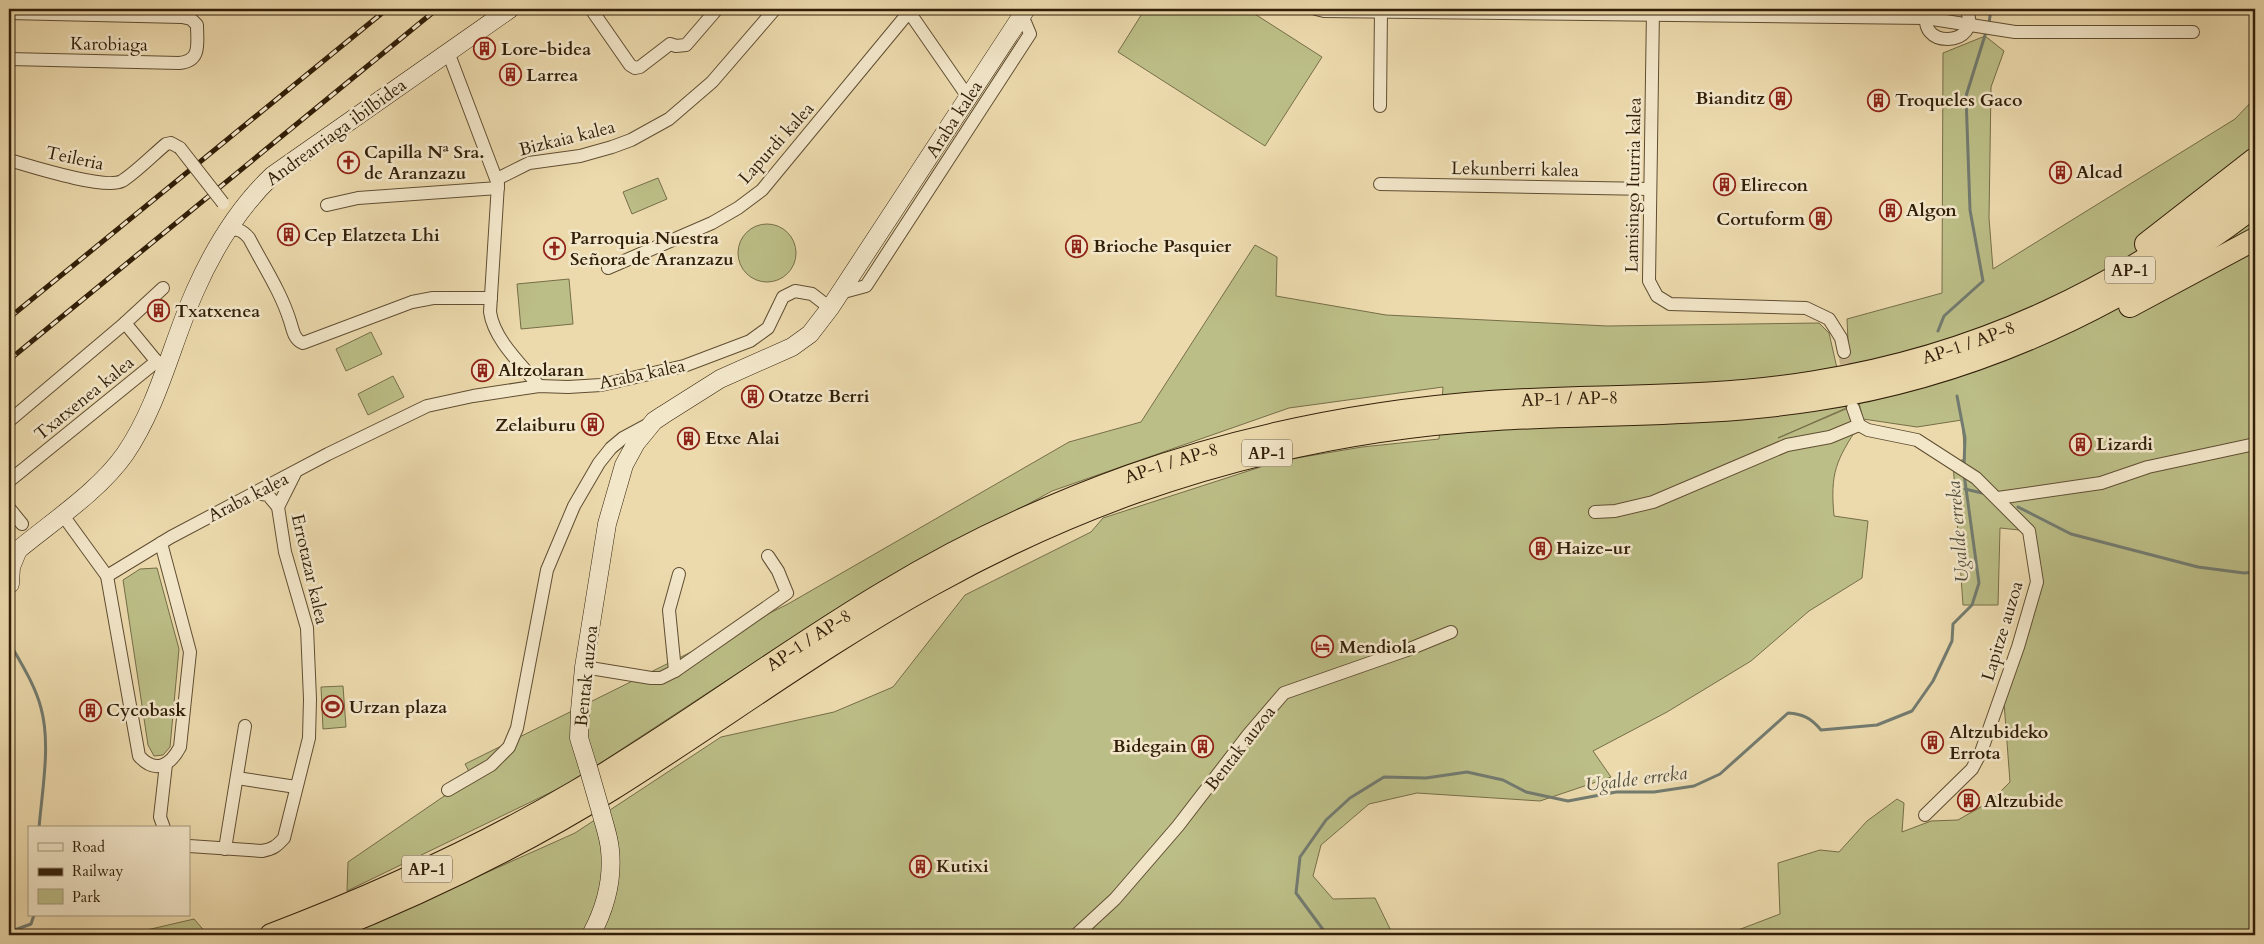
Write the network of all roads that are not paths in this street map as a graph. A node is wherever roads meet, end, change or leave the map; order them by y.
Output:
1 (510, 9) edge
2 (591, 9) edge
3 (717, 9) edge
4 (775, 9) edge
5 (1316, 9) edge
6 (1966, 9) edge
7 (908, 10) edge
8 (1381, 10) edge
9 (9, 12) edge
10 (1024, 12) edge
11 (1653, 12) edge
12 (1927, 14) edge
13 (1968, 25) junction
14 (2193, 32) dead end
15 (448, 52) junction
16 (9, 59) edge
17 (968, 97) junction
18 (1380, 106) dead end
19 (2255, 159) edge
20 (9, 160) edge
21 (497, 183) junction
22 (1380, 184) dead end
23 (2255, 184) edge
24 (1650, 189) junction
25 (327, 205) dead end
26 (2255, 206) edge
27 (242, 210) junction
28 (228, 230) junction
29 (2255, 239) edge
30 (608, 268) dead end
31 (163, 288) dead end
32 (491, 298) junction
33 (835, 301) junction
34 (125, 323) junction
35 (1994, 335) junction
36 (2030, 340) junction
37 (1844, 352) tunnel mouth
38 (161, 367) junction
39 (539, 386) junction
40 (1853, 408) dead end
41 (9, 421) edge
42 (654, 421) junction
43 (1859, 425) junction
44 (2255, 444) edge
45 (295, 473) junction
46 (9, 481) edge
47 (256, 493) junction
48 (1998, 498) junction
49 (278, 507) junction
50 (9, 508) edge
51 (1595, 512) dead end
52 (62, 514) junction
53 (22, 524) dead end
54 (161, 543) junction
55 (14, 553) edge
56 (768, 556) dead end
57 (680, 574) dead end
58 (107, 576) junction
59 (9, 589) edge
60 (1451, 632) dead end
61 (584, 667) junction
62 (675, 671) junction
63 (244, 726) dead end
64 (166, 764) junction
65 (237, 778) junction
66 (296, 788) junction
67 (448, 790) dead end
68 (1924, 815) dead end
69 (163, 826) edge
70 (190, 846) edge
71 (225, 849) junction
72 (271, 935) edge
73 (318, 935) edge
74 (591, 935) edge
75 (1076, 935) edge

1 - 15 street, Andrearriaga ibilbidea
2 - 3 street
4 - 21 street, Bizkaia kalea
5 - 8 street
6 - 13 street
7 - 17 street
7 - 30 street, Lapurdi kalea
8 - 11 street
8 - 18 street
9 - 16 street, Karobiaga
10 - 17 street, Araba kalea
10 - 33 street
11 - 12 street
11 - 24 street, Lamisingo Iturria kalea
12 - 13 street
12 - 13 street
13 - 14 street
15 - 21 street
15 - 27 street, Andrearriaga ibilbidea
17 - 33 street, Araba kalea
19 - 35 highway
20 - 27 street, Teileria, bridge
21 - 25 street, Bizkaia kalea
21 - 32 street
22 - 24 street, Lekunberri kalea
23 - 35 highway, AP-1 / AP-8 / AP-1
24 - 37 street, Lamisingo Iturria kalea
26 - 36 highway, AP-1 / AP-8 / AP-1
27 - 28 street, Andrearriaga ibilbidea
28 - 32 street
28 - 38 street, Andrearriaga ibilbidea
29 - 36 highway
31 - 34 street
32 - 39 street
33 - 39 street, Araba kalea
33 - 42 street, Bentak auzoa
34 - 38 street
34 - 41 street
35 - 72 highway, AP-1 / AP-8 / AP-1
36 - 73 highway, AP-1 / AP-8 / AP-1
38 - 46 street, Txatxenea kalea
38 - 52 street, Andrearriaga ibilbidea
39 - 45 street, Araba kalea
40 - 43 street
42 - 61 street, Bentak auzoa
42 - 67 street, Bentak auzoa
43 - 48 street, Lapitze auzoa
43 - 51 street
44 - 48 street
45 - 47 street, Araba kalea
45 - 49 street, Errotazar kalea
47 - 49 street, Errotazar kalea
47 - 54 street, Araba kalea
48 - 68 street, Lapitze auzoa
49 - 66 street, Errotazar kalea
50 - 53 street
52 - 55 street, Andrearriaga ibilbidea
52 - 58 street
54 - 58 street, Araba kalea
54 - 64 street
55 - 59 street, Andrearriaga ibilbidea
56 - 62 street
57 - 62 street
58 - 64 street
60 - 75 street, Bentak auzoa
61 - 62 street
61 - 74 street, Bentak auzoa, bridge
63 - 65 street
64 - 69 street
65 - 66 street
65 - 71 street
66 - 71 street, Errotazar kalea
70 - 71 street, Errotazar kalea

